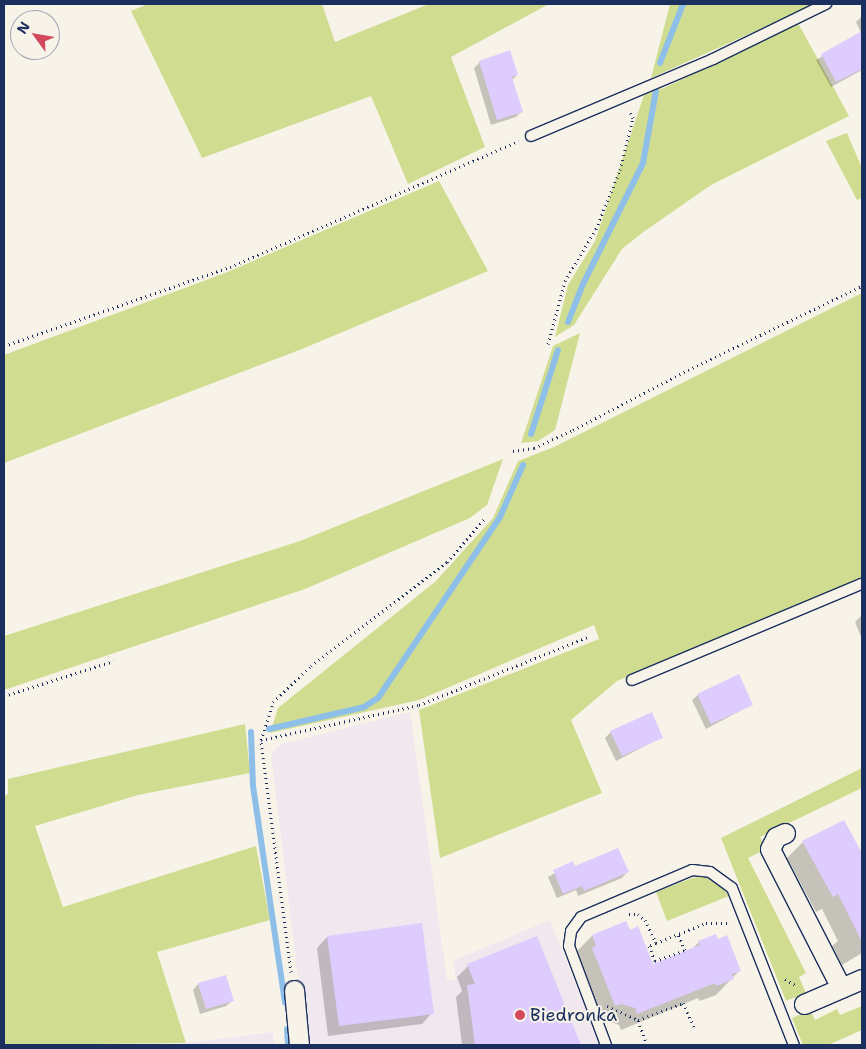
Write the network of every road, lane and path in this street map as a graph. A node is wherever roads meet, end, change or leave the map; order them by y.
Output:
1 (826, 4) edge
2 (623, 95) junction
3 (531, 136) joint
4 (862, 286) edge
5 (548, 344) dead end
6 (4, 346) edge
7 (512, 451) dead end
8 (486, 517) dead end
9 (862, 584) edge
10 (590, 636) dead end
11 (114, 661) dead end
12 (632, 680) dead end
13 (4, 696) edge
14 (260, 740) junction
15 (785, 833) dead end
16 (625, 914) dead end
17 (727, 923) dead end
18 (678, 934) junction
19 (656, 943) junction
20 (862, 979) edge
21 (840, 988) junction
22 (294, 990) joint
23 (804, 1004) dead end
24 (606, 1005) dead end
25 (638, 1020) junction
26 (695, 1029) dead end
27 (299, 1045) edge
28 (606, 1045) edge
29 (647, 1045) edge
30 (794, 1045) edge

1 - 2 lane
2 - 3 lane
2 - 5 path
3 - 6 path
4 - 7 path
8 - 14 path
9 - 12 lane
10 - 14 path
11 - 13 path
14 - 22 path
15 - 21 street
16 - 19 path
17 - 18 path
18 - 19 path
18 - 19 path
20 - 21 street
21 - 23 street
22 - 27 street
24 - 25 path
25 - 26 path
25 - 29 path
28 - 30 lane

